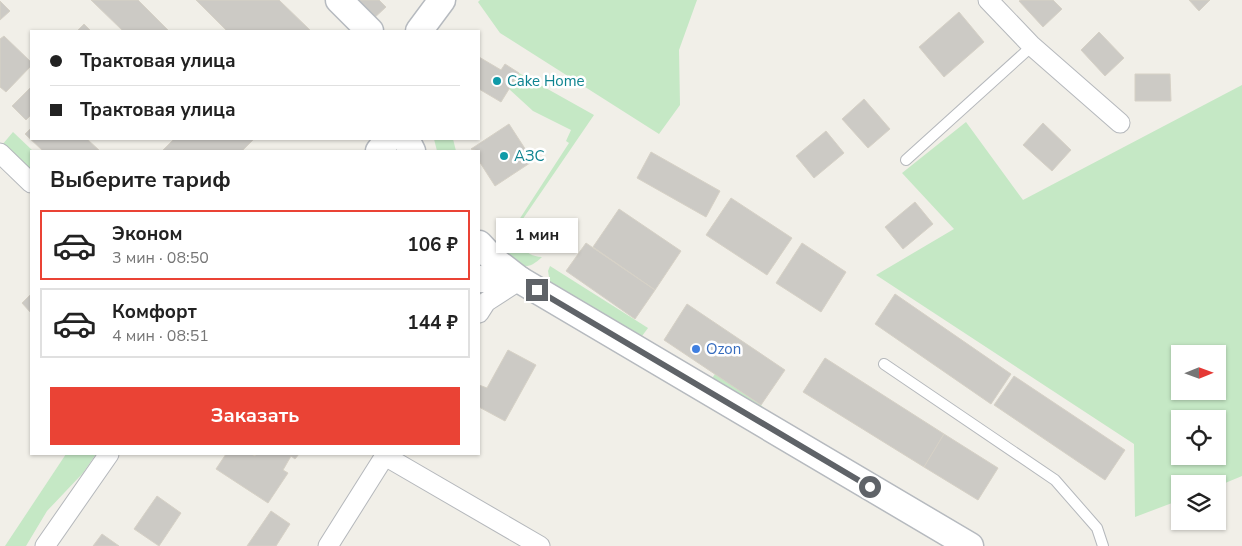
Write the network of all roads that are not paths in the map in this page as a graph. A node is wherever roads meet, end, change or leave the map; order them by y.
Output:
1 (339, 0) edge
2 (442, 0) edge
3 (988, 0) edge
4 (369, 30) edge
5 (421, 30) edge
6 (1032, 46) junction
7 (1120, 123) dead end
8 (0, 153) edge
9 (906, 160) dead end
10 (30, 182) edge
11 (480, 245) edge
12 (480, 279) edge
13 (520, 280) junction
14 (480, 311) edge
15 (884, 364) dead end
16 (108, 455) edge
17 (385, 455) edge
18 (44, 546) edge
19 (328, 546) edge
20 (540, 546) edge
21 (970, 546) edge
22 (1103, 546) edge

1 - 4 street
2 - 5 street
3 - 6 street
6 - 7 street
6 - 9 lane
8 - 10 street
11 - 13 street
12 - 13 street
13 - 14 street
13 - 21 street
15 - 22 lane
16 - 18 street
17 - 19 street
17 - 20 street

